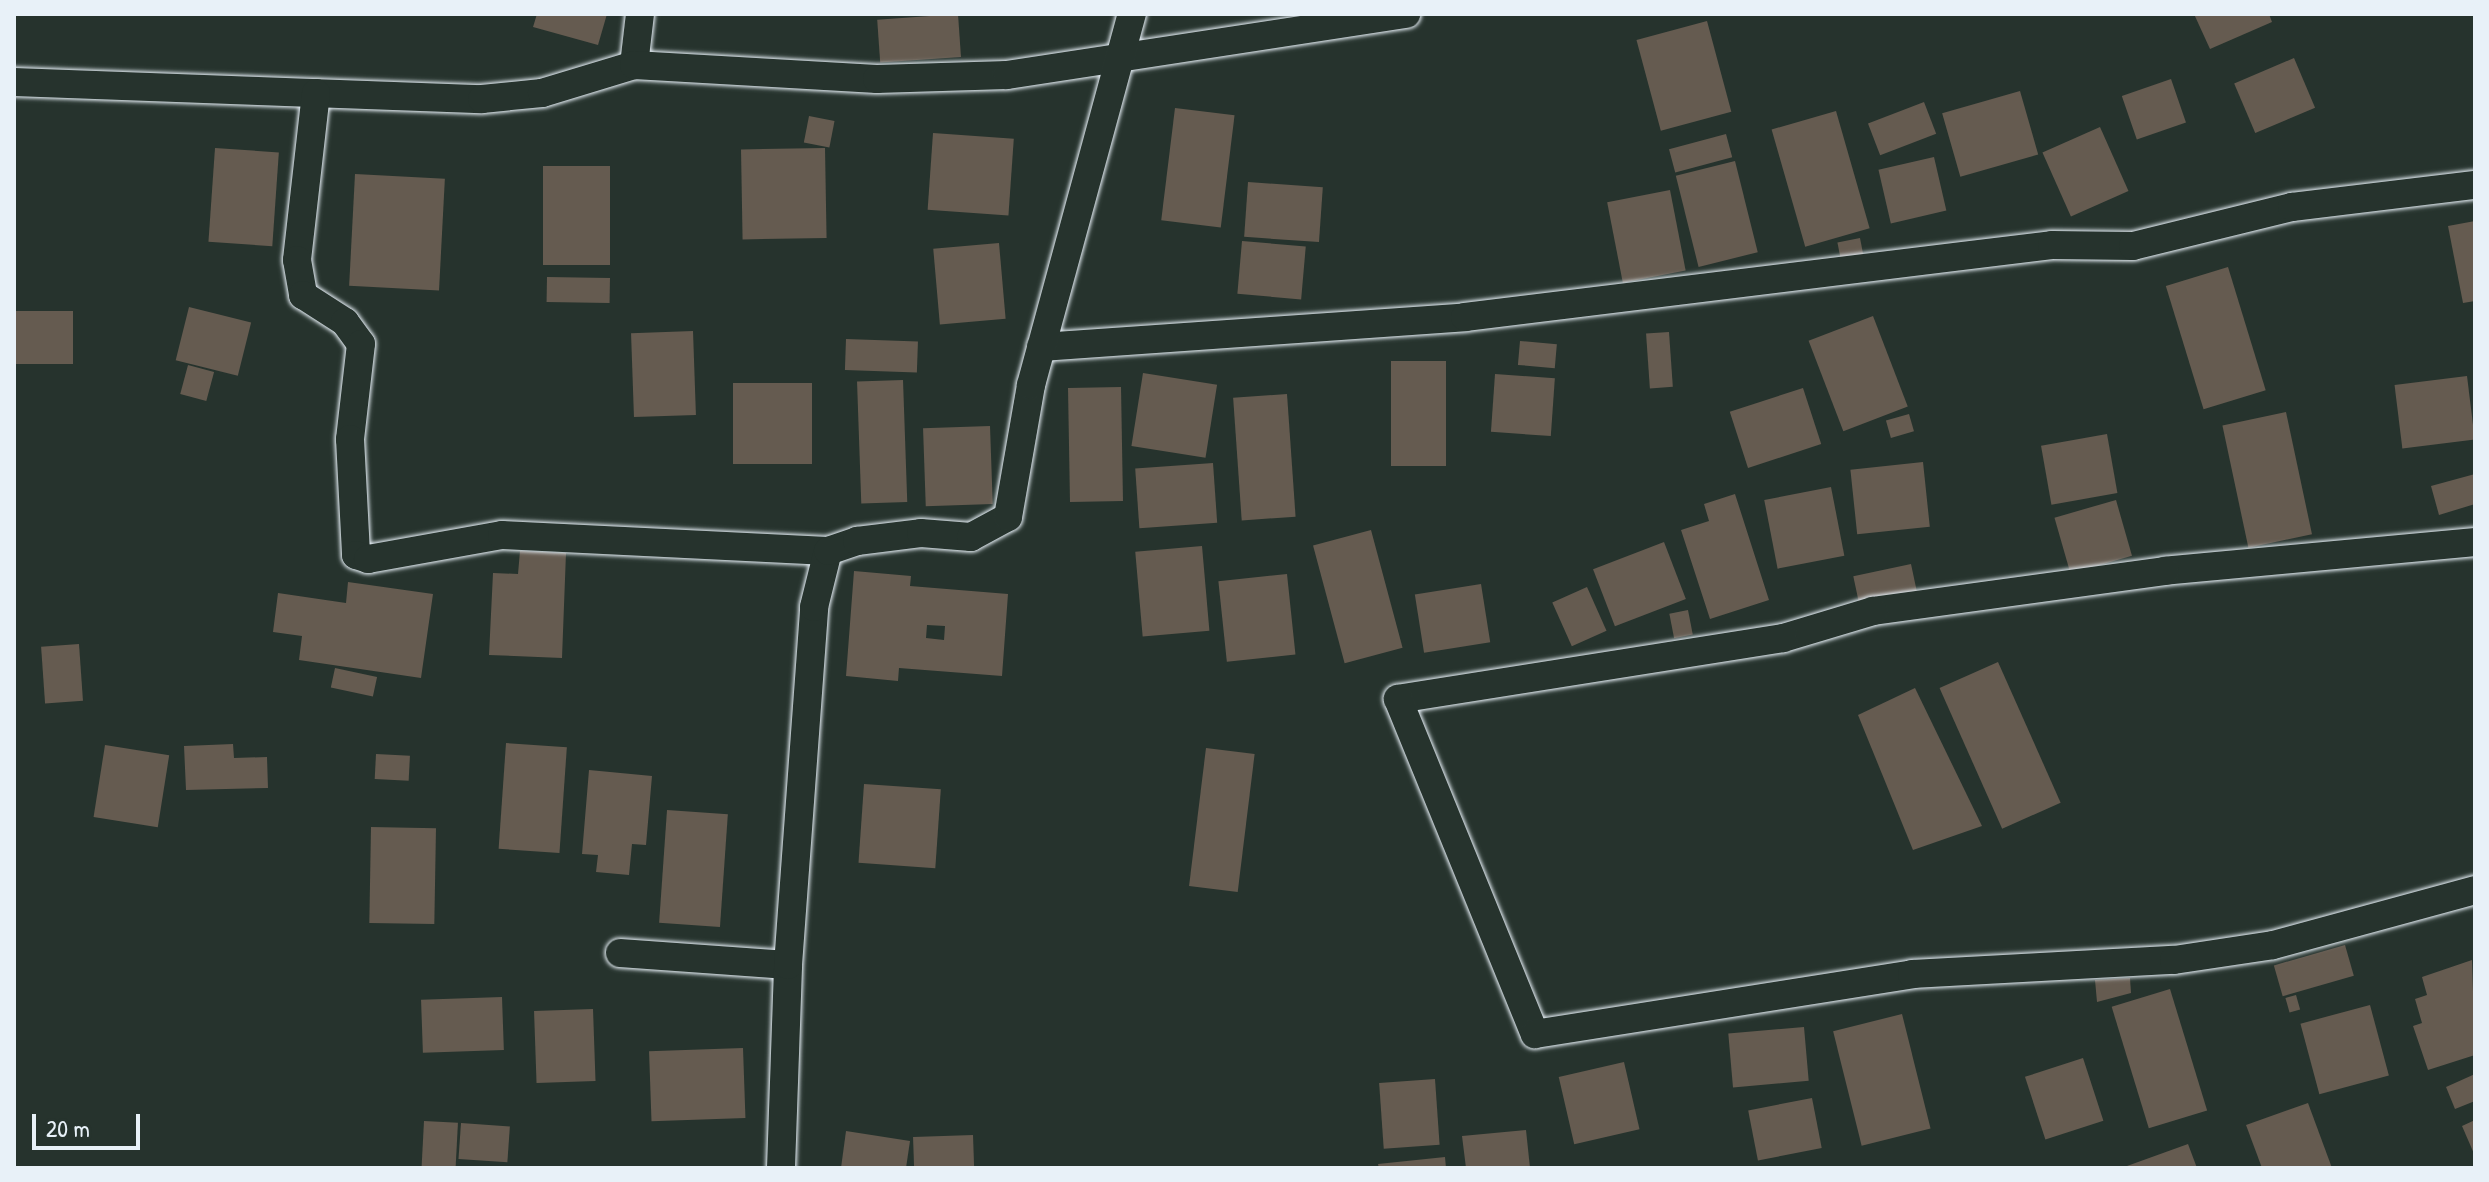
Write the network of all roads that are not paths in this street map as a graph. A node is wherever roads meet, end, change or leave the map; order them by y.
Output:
1 (640, 14) edge
2 (1132, 14) edge
3 (1406, 14) edge
4 (1121, 54) junction
5 (634, 65) junction
6 (14, 82) edge
7 (316, 93) junction
8 (2475, 185) edge
9 (1041, 347) junction
10 (2475, 542) edge
11 (828, 551) junction
12 (2475, 890) edge
13 (620, 953) dead end
14 (788, 965) junction
15 (781, 1168) edge

1 - 5 street
2 - 4 street
3 - 4 street
4 - 5 street
4 - 9 street
5 - 7 street
6 - 7 street
7 - 11 street
8 - 9 street
9 - 11 street
10 - 12 street
11 - 14 street
13 - 14 street
14 - 15 street

